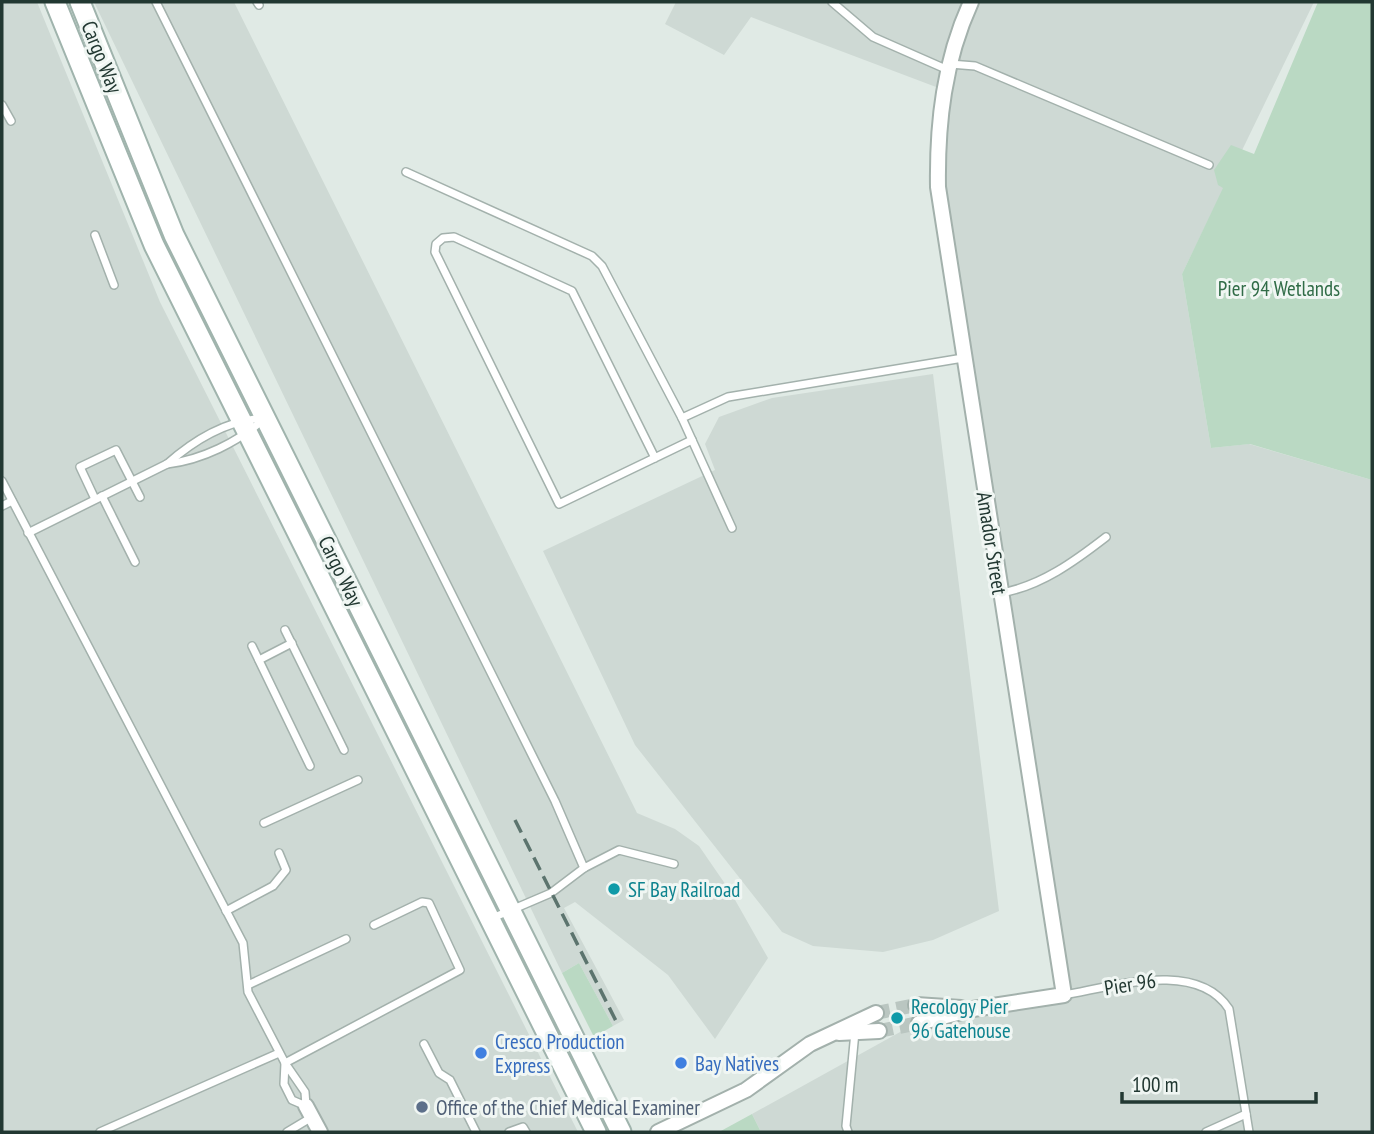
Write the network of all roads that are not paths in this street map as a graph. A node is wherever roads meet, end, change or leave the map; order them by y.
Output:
1 (55, 2) edge
2 (80, 2) edge
3 (156, 2) edge
4 (832, 2) edge
5 (971, 2) edge
6 (949, 67) junction
7 (2, 105) edge
8 (10, 121) dead end
9 (1209, 165) dead end
10 (406, 172) dead end
11 (95, 235) dead end
12 (114, 285) dead end
13 (963, 358) junction
14 (265, 418) junction
15 (682, 418) junction
16 (244, 427) junction
17 (692, 440) junction
18 (655, 458) junction
19 (167, 464) junction
20 (2, 481) edge
21 (131, 481) junction
22 (140, 497) dead end
23 (99, 498) junction
24 (12, 501) junction
25 (2, 506) edge
26 (732, 528) dead end
27 (28, 533) junction
28 (1106, 537) dead end
29 (135, 562) dead end
30 (1001, 593) junction
31 (285, 630) dead end
32 (292, 643) junction
33 (252, 646) dead end
34 (259, 660) junction
35 (344, 750) dead end
36 (310, 766) dead end
37 (359, 780) dead end
38 (264, 823) dead end
39 (279, 853) dead end
40 (674, 864) dead end
41 (584, 868) junction
42 (509, 910) junction
43 (226, 911) junction
44 (490, 919) junction
45 (374, 925) dead end
46 (346, 939) dead end
47 (248, 985) junction
48 (1064, 995) junction
49 (916, 1006) tunnel mouth
50 (973, 1009) junction
51 (876, 1013) tunnel mouth
52 (919, 1023) tunnel mouth
53 (878, 1031) tunnel mouth
54 (855, 1032) junction
55 (830, 1034) junction
56 (424, 1044) dead end
57 (279, 1053) junction
58 (285, 1063) junction
59 (309, 1112) junction
60 (1246, 1114) junction
61 (100, 1132) edge
62 (287, 1132) edge
63 (320, 1132) edge
64 (476, 1132) edge
65 (509, 1132) edge
66 (526, 1132) edge
67 (596, 1132) edge
68 (621, 1132) edge
69 (658, 1132) edge
70 (848, 1132) edge
71 (1206, 1132) edge
72 (1249, 1132) edge

1 - 16 main road, Cargo Way
2 - 14 main road, Cargo Way
3 - 41 lane
4 - 6 lane
5 - 6 street, Amador Street
6 - 9 lane
6 - 13 street, Amador Street
7 - 8 lane
10 - 15 lane
11 - 12 lane
13 - 15 lane
13 - 30 street, Amador Street
14 - 16 lane
14 - 16 lane
14 - 42 main road, Cargo Way
15 - 17 lane
16 - 19 lane
16 - 19 lane
16 - 44 main road, Cargo Way
17 - 18 lane
17 - 26 lane
18 - 18 lane
19 - 21 lane
20 - 24 lane
21 - 22 lane
21 - 23 lane
21 - 23 lane
23 - 27 lane
23 - 29 lane
24 - 25 lane
24 - 27 lane
27 - 43 lane
28 - 30 lane
30 - 48 street, Amador Street
31 - 32 lane
32 - 34 lane
32 - 35 lane
33 - 34 lane
34 - 36 lane
37 - 38 lane
39 - 43 lane
40 - 41 lane
41 - 42 lane
42 - 44 lane
42 - 68 main road, Cargo Way
43 - 47 lane
44 - 67 main road, Cargo Way
45 - 58 lane
46 - 47 lane
47 - 57 lane
48 - 50 street
48 - 60 lane, Pier 96
49 - 50 street
50 - 52 street
51 - 55 street
53 - 54 street
54 - 55 street
54 - 70 lane
55 - 69 street
56 - 64 lane
57 - 58 lane
57 - 61 lane
58 - 59 lane
58 - 59 lane
59 - 62 lane
59 - 63 street
60 - 71 lane
60 - 72 lane, Pier 96
65 - 66 lane

